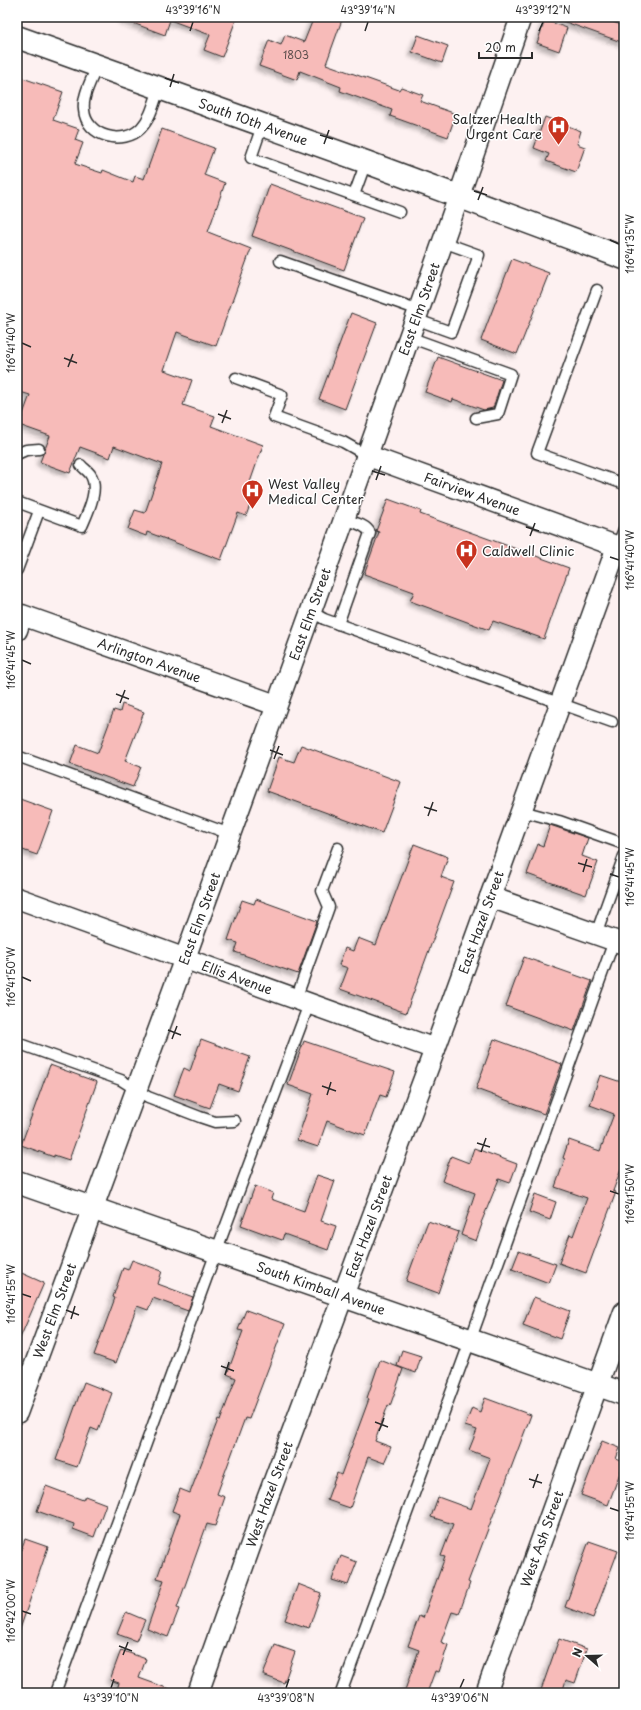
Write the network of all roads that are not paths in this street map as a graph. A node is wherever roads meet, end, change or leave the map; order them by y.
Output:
1 (521, 17) edge
2 (17, 37) edge
3 (97, 66) junction
4 (159, 89) junction
5 (262, 126) junction
6 (366, 162) junction
7 (354, 195) junction
8 (459, 197) junction
9 (400, 212) dead end
10 (443, 242) junction
11 (624, 258) edge
12 (280, 261) dead end
13 (597, 290) dead end
14 (414, 322) junction
15 (236, 378) dead end
16 (476, 418) dead end
17 (39, 449) dead end
18 (17, 454) edge
19 (366, 455) junction
20 (81, 465) dead end
21 (624, 484) edge
22 (17, 502) edge
23 (39, 510) junction
24 (343, 519) junction
25 (622, 542) edge
26 (17, 570) edge
27 (310, 611) junction
28 (19, 618) edge
29 (338, 624) junction
30 (561, 703) junction
31 (276, 705) junction
32 (612, 722) dead end
33 (17, 756) edge
34 (522, 811) junction
35 (230, 834) junction
36 (624, 844) edge
37 (338, 848) dead end
38 (624, 856) edge
39 (490, 897) junction
40 (17, 898) edge
41 (611, 940) edge
42 (185, 959) junction
43 (302, 1001) junction
44 (17, 1043) edge
45 (435, 1050) junction
46 (136, 1090) junction
47 (235, 1121) dead end
48 (17, 1182) edge
49 (91, 1208) junction
50 (216, 1252) junction
51 (343, 1297) junction
52 (624, 1312) edge
53 (470, 1341) junction
54 (598, 1385) junction
55 (624, 1394) edge
56 (17, 1413) edge
57 (55, 1693) edge
58 (198, 1693) edge
59 (341, 1693) edge
60 (486, 1693) edge

1 - 8 street, East Elm Street
2 - 3 street, South 10th Avenue
3 - 4 street, South 10th Avenue
3 - 4 lane
4 - 5 street, South 10th Avenue
5 - 6 street, South 10th Avenue
5 - 7 lane
6 - 7 lane
6 - 8 street, South 10th Avenue
7 - 9 lane
8 - 10 street, East Elm Street
8 - 11 street, South 10th Avenue
10 - 14 street, East Elm Street
10 - 14 lane
12 - 14 lane
13 - 21 lane
14 - 16 lane
14 - 19 street, East Elm Street
15 - 19 lane
17 - 18 lane
19 - 24 street, East Elm Street
19 - 25 street, Fairview Avenue
20 - 23 lane
22 - 23 lane
23 - 26 lane
24 - 27 street, East Elm Street
24 - 29 lane
25 - 30 street, East Hazel Street
27 - 29 lane
27 - 31 street, East Elm Street
28 - 31 street, Arlington Avenue
29 - 30 lane
30 - 32 lane
30 - 34 street, East Hazel Street
31 - 35 street, East Elm Street
33 - 35 lane
34 - 36 lane
34 - 39 street, East Hazel Street
35 - 42 street, East Elm Street
37 - 43 lane
38 - 41 lane
39 - 41 street
39 - 45 street, East Hazel Street
40 - 42 street, Ellis Avenue
41 - 53 lane
42 - 43 street, Ellis Avenue
42 - 46 street, East Elm Street
43 - 45 street, Ellis Avenue
43 - 50 lane
44 - 46 lane
45 - 51 street, East Hazel Street
46 - 47 lane
46 - 49 street, East Elm Street
48 - 49 street, South Kimball Avenue
49 - 50 street, South Kimball Avenue
49 - 56 street, West Elm Street
50 - 51 street, South Kimball Avenue
50 - 57 lane
51 - 53 street, South Kimball Avenue
51 - 58 street, West Hazel Street
52 - 54 street, West Ash Street
53 - 54 street, South Kimball Avenue
53 - 59 lane
54 - 55 street, South Kimball Avenue
54 - 60 street, West Ash Street

